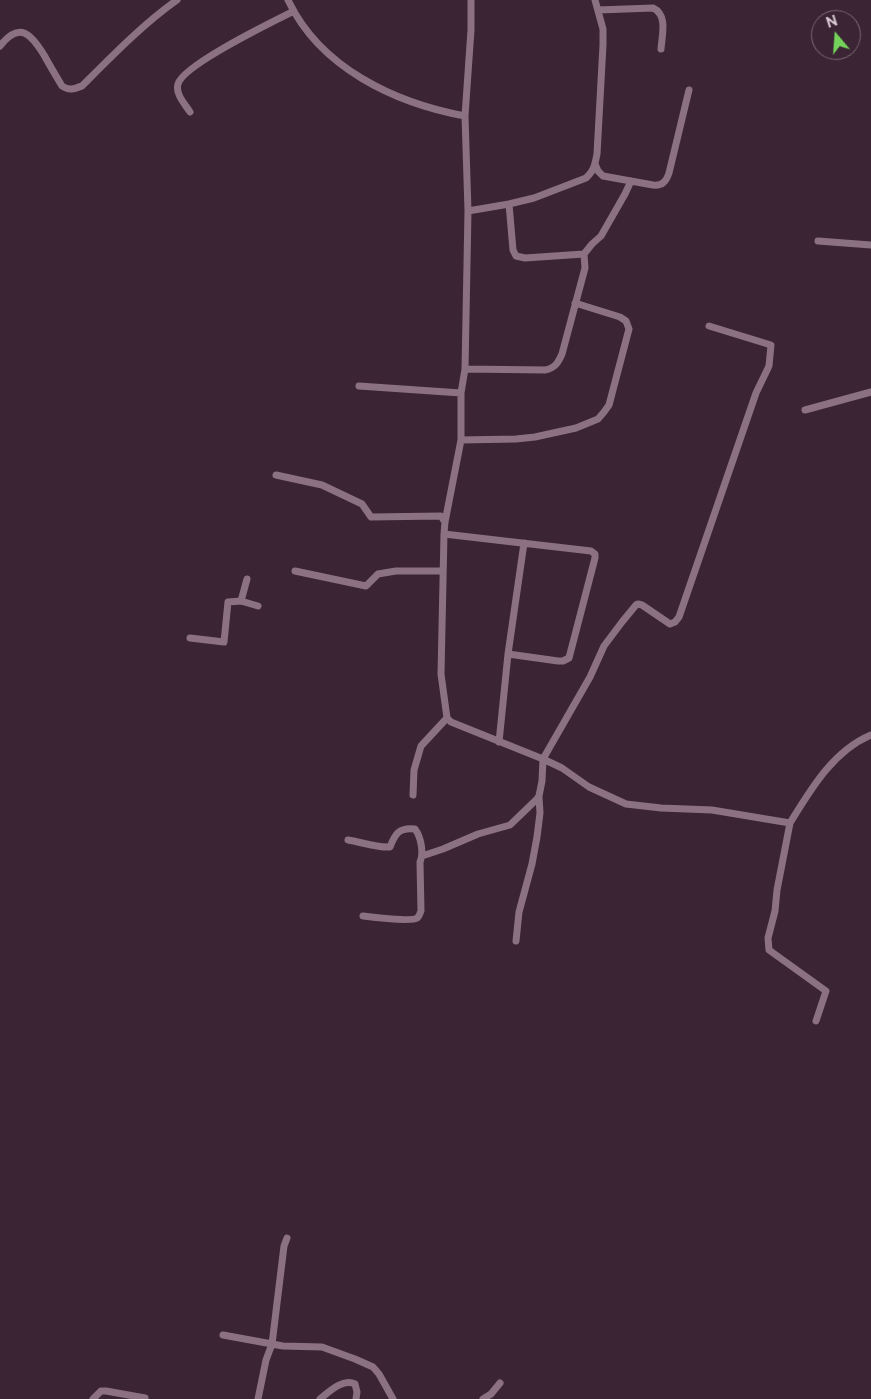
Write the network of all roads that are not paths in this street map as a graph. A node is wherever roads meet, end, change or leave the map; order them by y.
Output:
1 (177, 0) edge
2 (288, 0) edge
3 (472, 0) edge
4 (595, 0) edge
5 (598, 10) junction
6 (294, 11) junction
7 (0, 46) edge
8 (661, 49) dead end
9 (689, 90) dead end
10 (190, 112) dead end
11 (465, 116) junction
12 (595, 164) junction
13 (631, 181) junction
14 (509, 204) junction
15 (468, 211) junction
16 (818, 241) dead end
17 (871, 245) edge
18 (584, 254) junction
19 (575, 303) junction
20 (709, 326) dead end
21 (465, 370) junction
22 (359, 386) dead end
23 (871, 392) edge
24 (461, 394) junction
25 (805, 410) dead end
26 (461, 440) junction
27 (276, 475) dead end
28 (445, 522) junction
29 (444, 534) junction
30 (524, 543) junction
31 (295, 571) dead end
32 (443, 571) junction
33 (247, 579) dead end
34 (240, 601) junction
35 (258, 606) dead end
36 (190, 638) dead end
37 (508, 654) junction
38 (447, 718) junction
39 (871, 735) edge
40 (499, 742) junction
41 (543, 759) junction
42 (413, 795) dead end
43 (539, 796) junction
44 (790, 822) junction
45 (348, 840) dead end
46 (422, 856) junction
47 (363, 916) dead end
48 (516, 941) dead end
49 (816, 1021) dead end
50 (287, 1238) dead end
51 (224, 1335) dead end
52 (272, 1344) junction
53 (500, 1383) dead end
54 (144, 1398) edge
55 (94, 1399) edge
56 (258, 1399) edge
57 (320, 1399) edge
58 (356, 1399) edge
59 (394, 1399) edge
60 (483, 1399) edge

1 - 7 street
2 - 6 street
3 - 11 street
4 - 5 street
5 - 8 street
5 - 12 street
6 - 10 street
6 - 11 street
9 - 13 street
11 - 15 street
12 - 13 street
12 - 14 street
13 - 18 street
14 - 15 street
14 - 18 street
15 - 21 street
16 - 17 street
18 - 19 street
19 - 21 street
19 - 26 street
20 - 41 street
21 - 24 street
22 - 24 street
23 - 25 street
24 - 26 street
26 - 28 street
27 - 28 street
28 - 29 street
29 - 30 street
29 - 32 street
30 - 37 street
30 - 37 street
31 - 32 street
32 - 38 street
33 - 34 street
34 - 35 street
34 - 36 street
37 - 40 street
38 - 40 street
38 - 42 street
39 - 44 street
40 - 41 street
41 - 43 street
41 - 44 street
43 - 46 street
43 - 48 street
44 - 49 street
45 - 46 street
46 - 47 street
50 - 52 street
51 - 52 street
52 - 56 street
52 - 59 street
53 - 60 street
54 - 55 street
57 - 58 street

